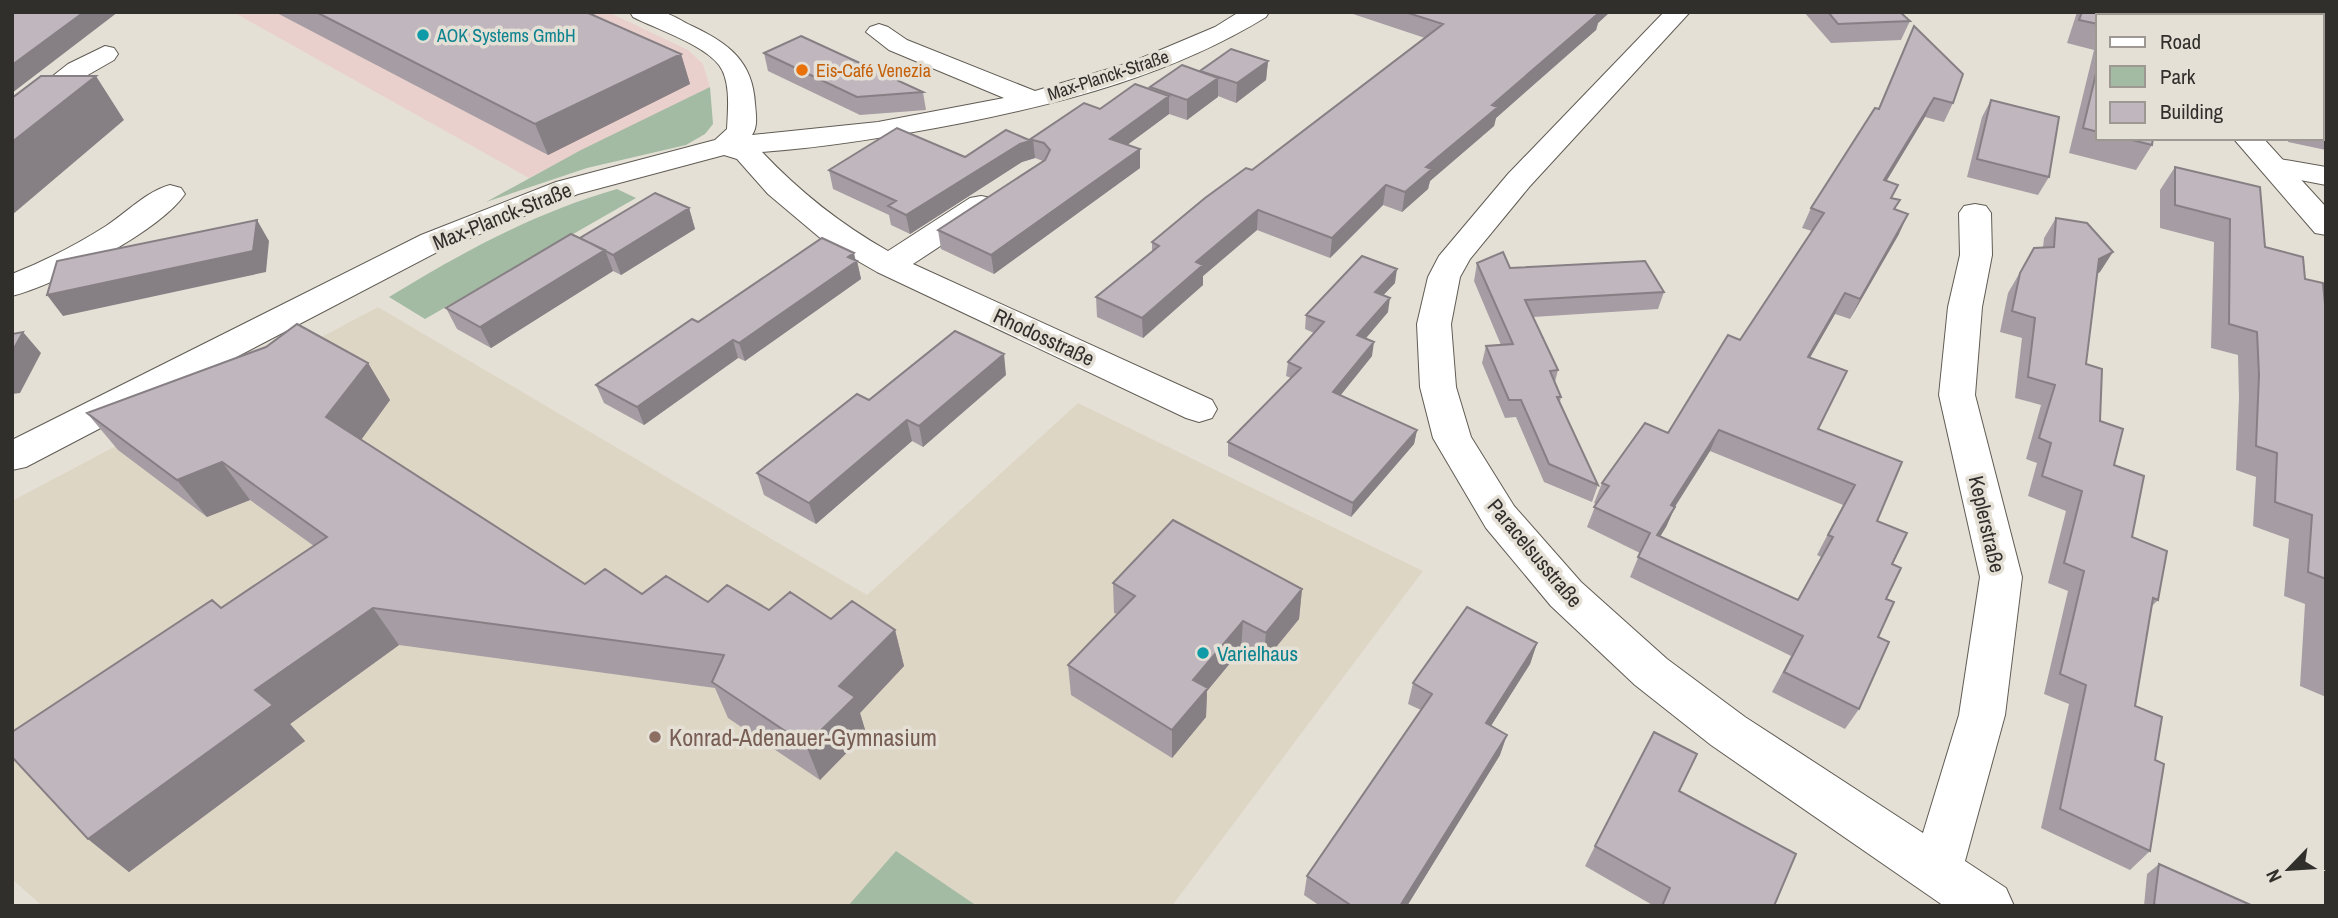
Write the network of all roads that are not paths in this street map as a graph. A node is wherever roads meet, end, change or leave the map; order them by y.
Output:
1 (642, 12) edge
2 (1257, 12) edge
3 (1678, 12) edge
4 (879, 32) dead end
5 (105, 54) dead end
6 (1034, 100) junction
7 (12, 122) edge
8 (2249, 140) edge
9 (725, 146) junction
10 (2274, 167) junction
11 (2326, 176) edge
12 (1001, 192) edge
13 (170, 194) dead end
14 (1975, 213) dead end
15 (2326, 226) edge
16 (889, 265) junction
17 (12, 286) edge
18 (1199, 409) dead end
19 (12, 457) edge
20 (1937, 873) junction
21 (1987, 906) edge

1 - 9 street
2 - 6 street, Max-Planck-Straße
3 - 20 street, Paracelsusstraße
4 - 6 street, Max-Planck-Straße
5 - 7 street
6 - 9 street, Max-Planck-Straße
8 - 10 street
9 - 16 street, Rhodosstraße
9 - 19 street, Max-Planck-Straße
10 - 11 street
10 - 15 street
12 - 16 street
13 - 17 street
14 - 20 street, Keplerstraße
16 - 18 street, Rhodosstraße
20 - 21 street, Paracelsusstraße

